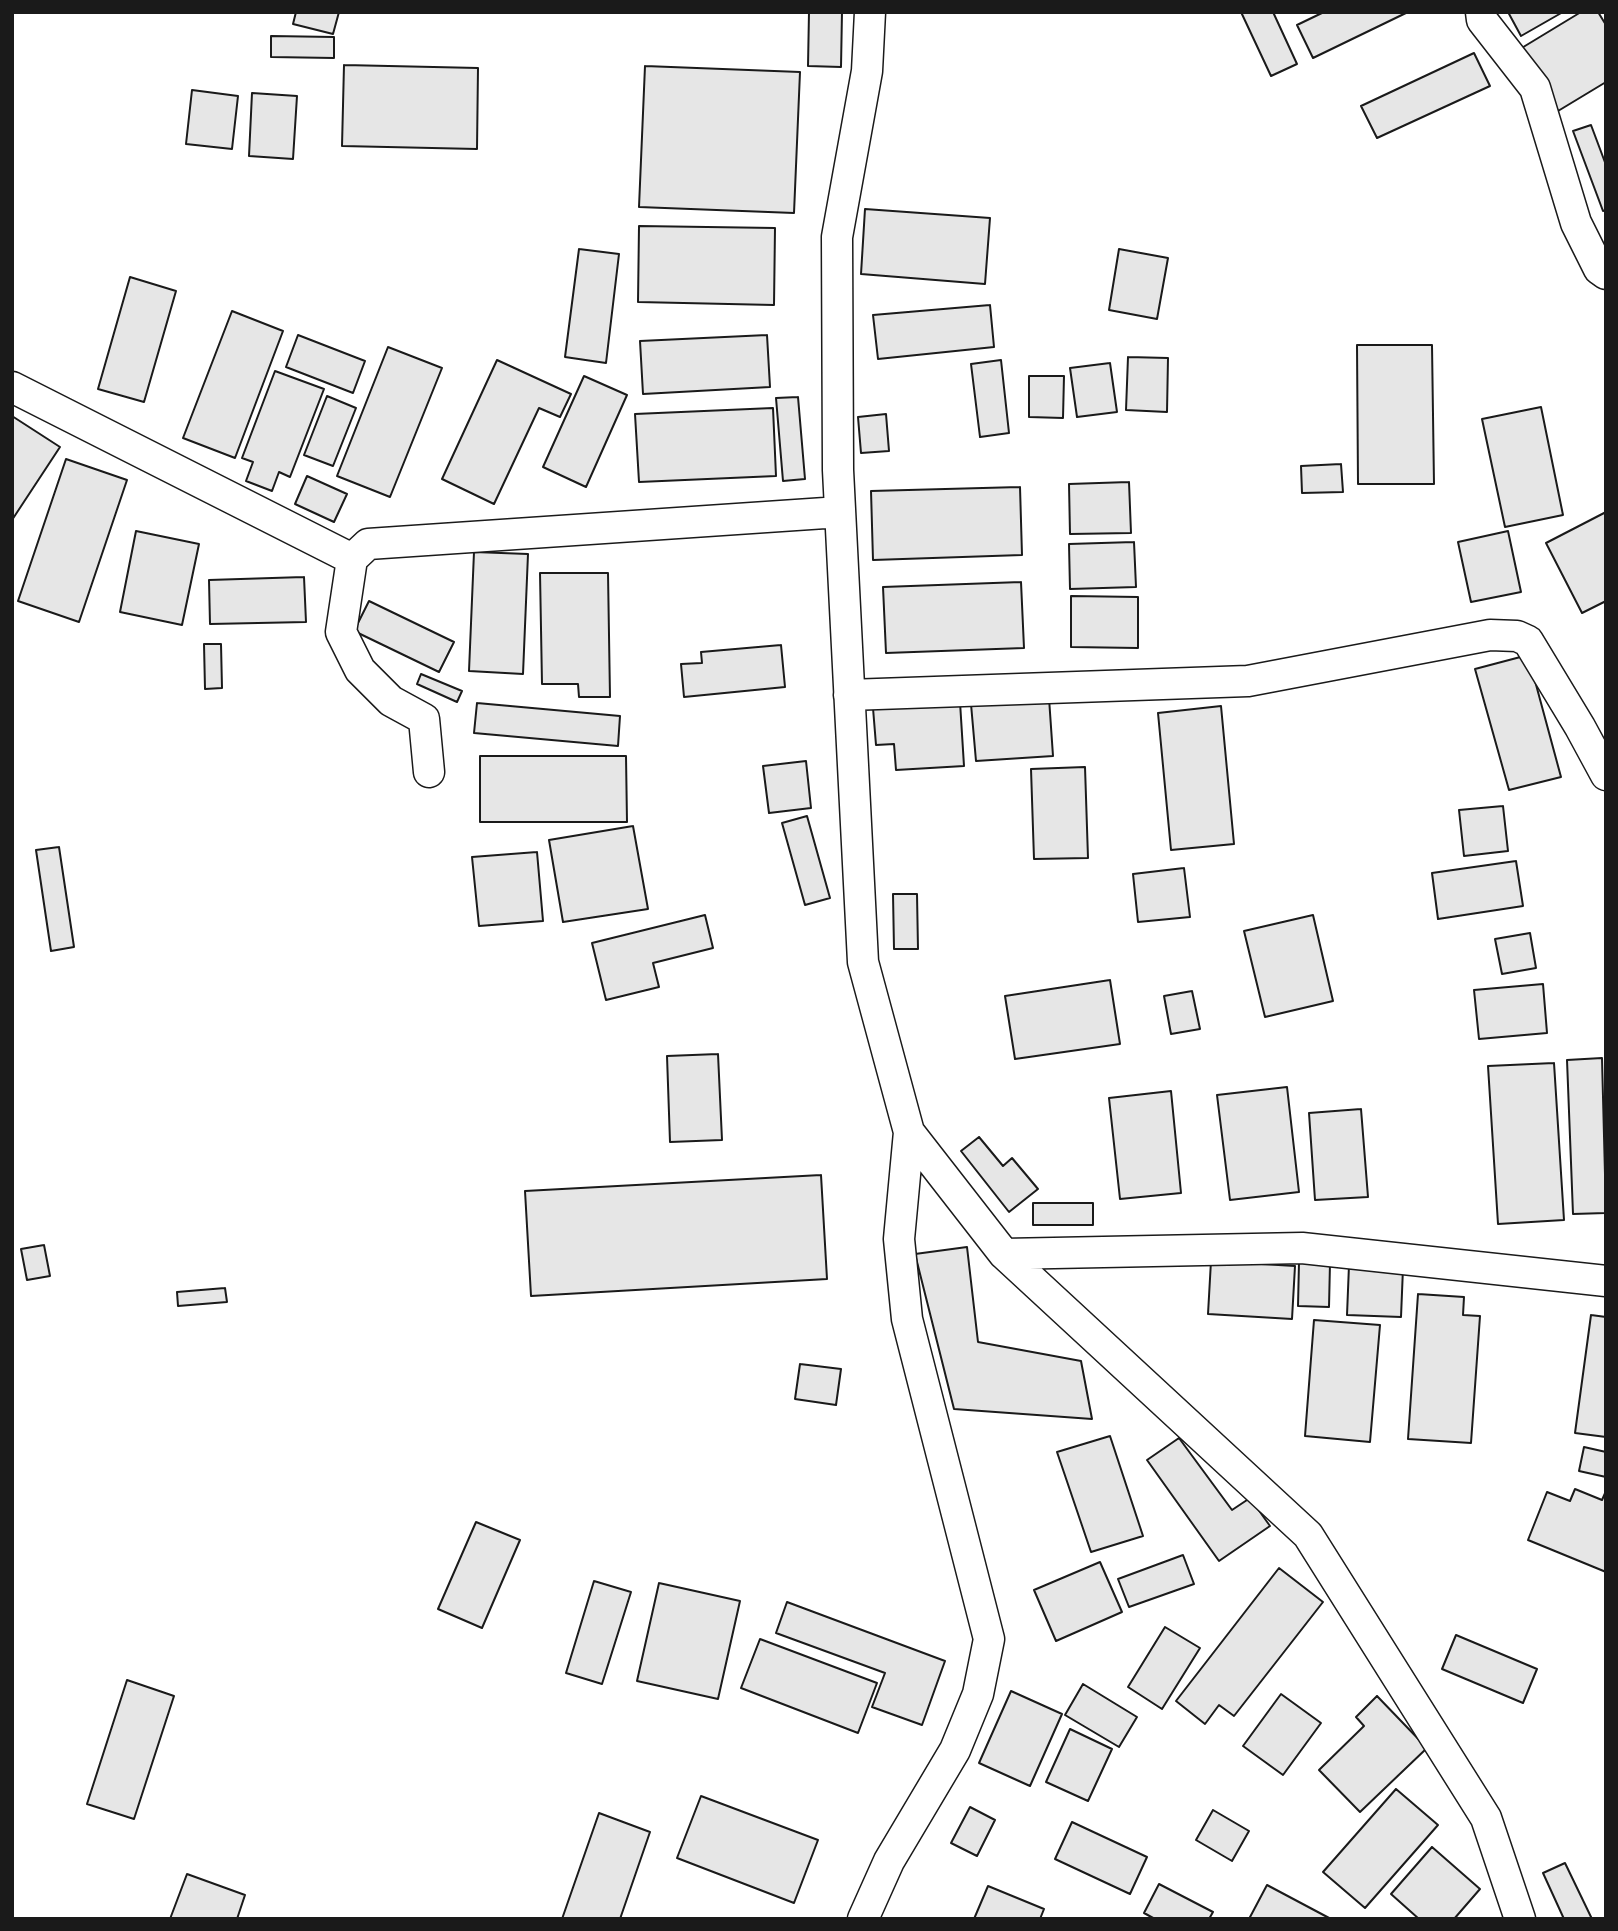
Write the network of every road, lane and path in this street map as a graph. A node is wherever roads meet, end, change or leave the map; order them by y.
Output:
1 (870, 12) edge
2 (1481, 12) edge
3 (1606, 274) edge
4 (12, 387) edge
5 (840, 512) junction
6 (352, 559) junction
7 (849, 695) junction
8 (429, 772) dead end
9 (1606, 775) edge
10 (909, 1132) junction
11 (1004, 1254) junction
12 (1606, 1281) edge
13 (863, 1919) edge
14 (1520, 1919) edge

1 - 5 street
2 - 3 street
4 - 6 street
5 - 6 street
5 - 7 street
6 - 8 street
7 - 9 street
7 - 10 street
10 - 11 street
10 - 13 street
11 - 12 street
11 - 14 street

